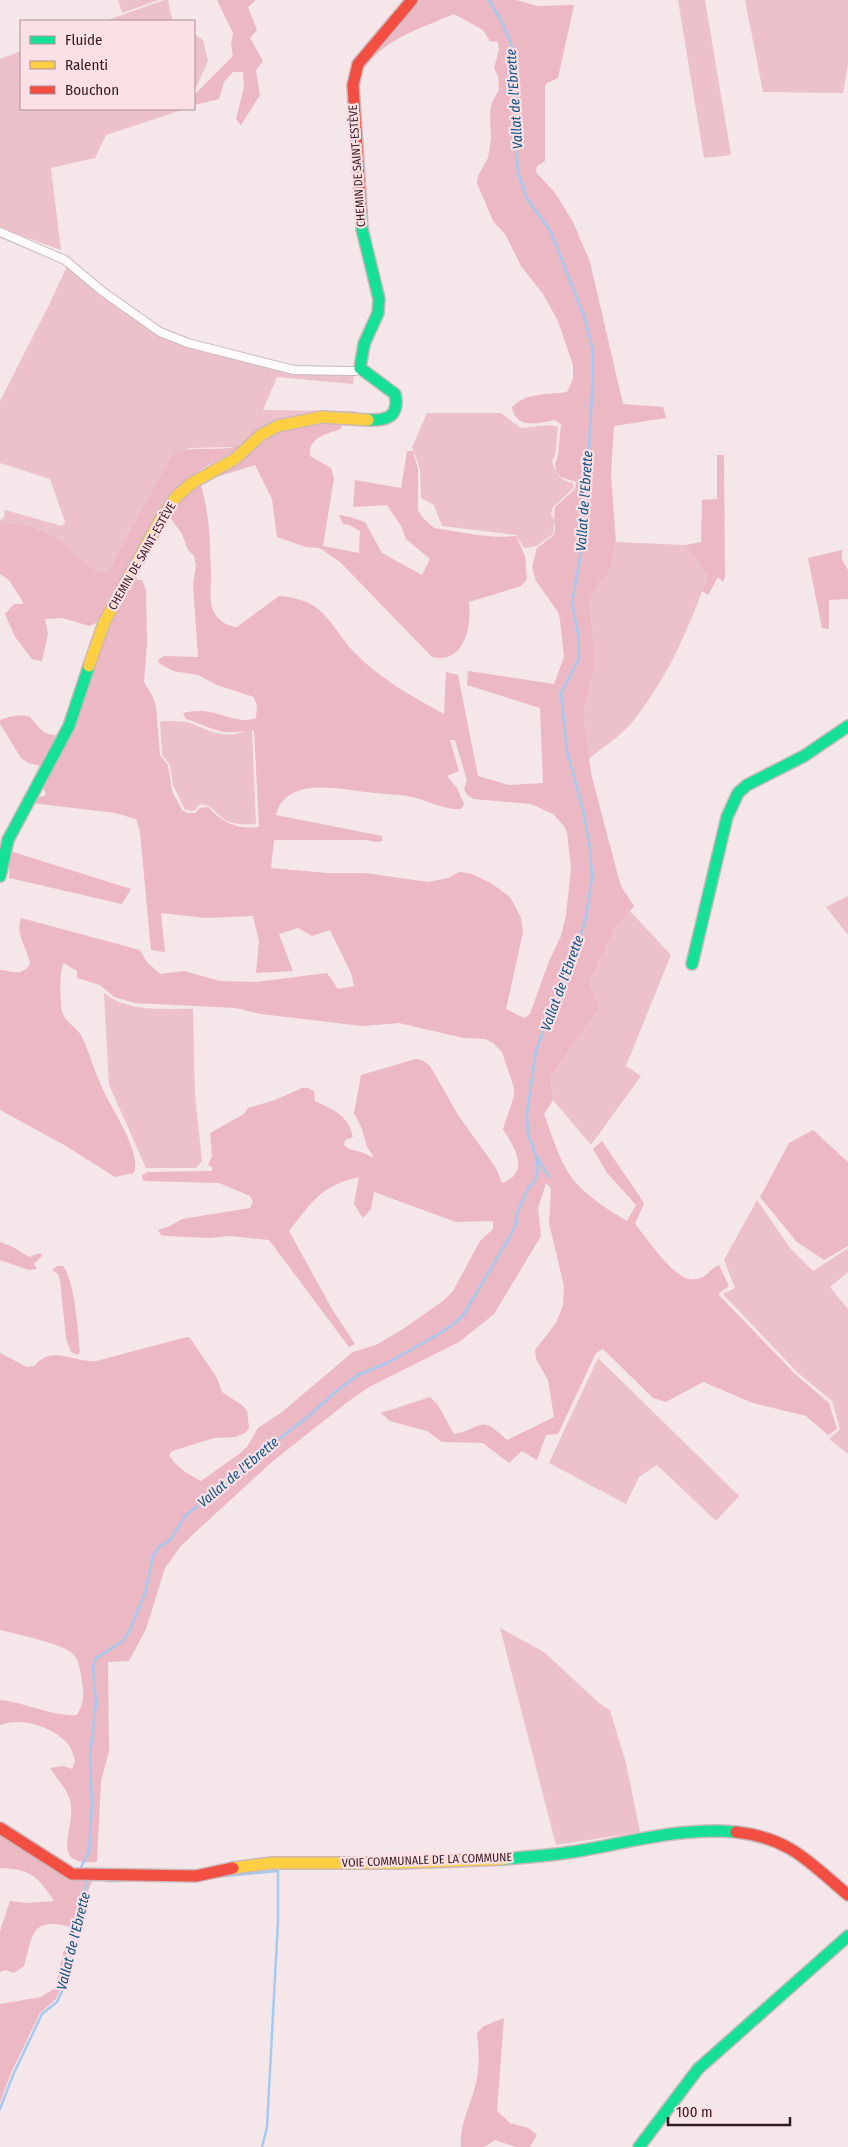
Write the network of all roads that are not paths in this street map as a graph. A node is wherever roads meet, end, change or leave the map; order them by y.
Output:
1 (412, 0) edge
2 (0, 232) edge
3 (360, 368) junction
4 (848, 726) edge
5 (0, 876) edge
6 (692, 964) dead end
7 (0, 1828) edge
8 (848, 1895) edge
9 (848, 1936) edge
10 (639, 2147) edge

1 - 3 street, CHEMIN DE SAINT-ESTÈVE
2 - 3 street
3 - 5 street, CHEMIN DE SAINT-ESTÈVE
4 - 6 street
7 - 8 street, VOIE COMMUNALE DE LA COMMUNE
9 - 10 street

